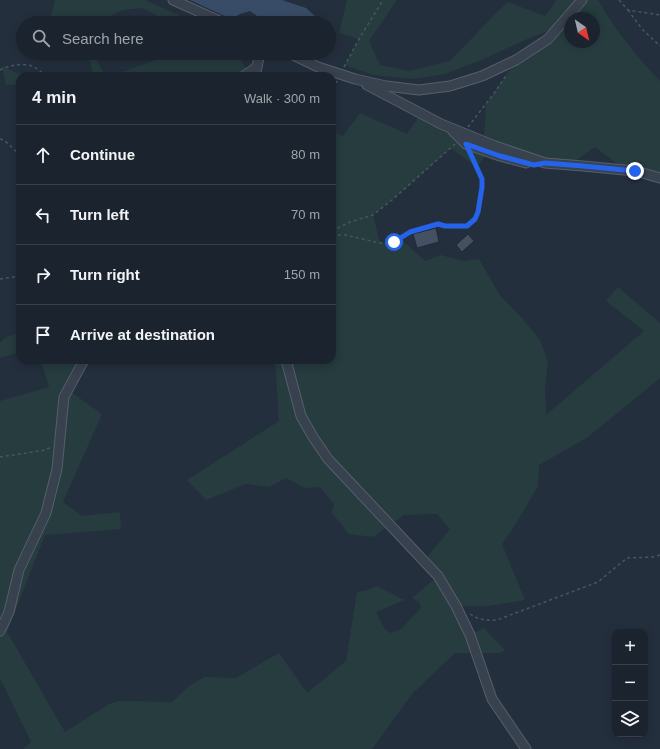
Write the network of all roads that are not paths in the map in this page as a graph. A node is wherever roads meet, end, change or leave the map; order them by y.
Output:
1 (173, 0) edge
2 (582, 0) edge
3 (208, 16) edge
4 (259, 60) edge
5 (304, 60) edge
6 (256, 72) edge
7 (334, 72) edge
8 (336, 73) edge
9 (355, 79) junction
10 (449, 127) junction
11 (545, 163) junction
12 (660, 178) edge
13 (82, 364) edge
14 (287, 364) edge
15 (0, 631) edge
16 (526, 749) edge

1 - 3 street
2 - 9 street
4 - 6 street
5 - 7 street
8 - 9 street
9 - 10 street
10 - 11 street
10 - 11 street
11 - 12 street
13 - 15 street
14 - 16 street

